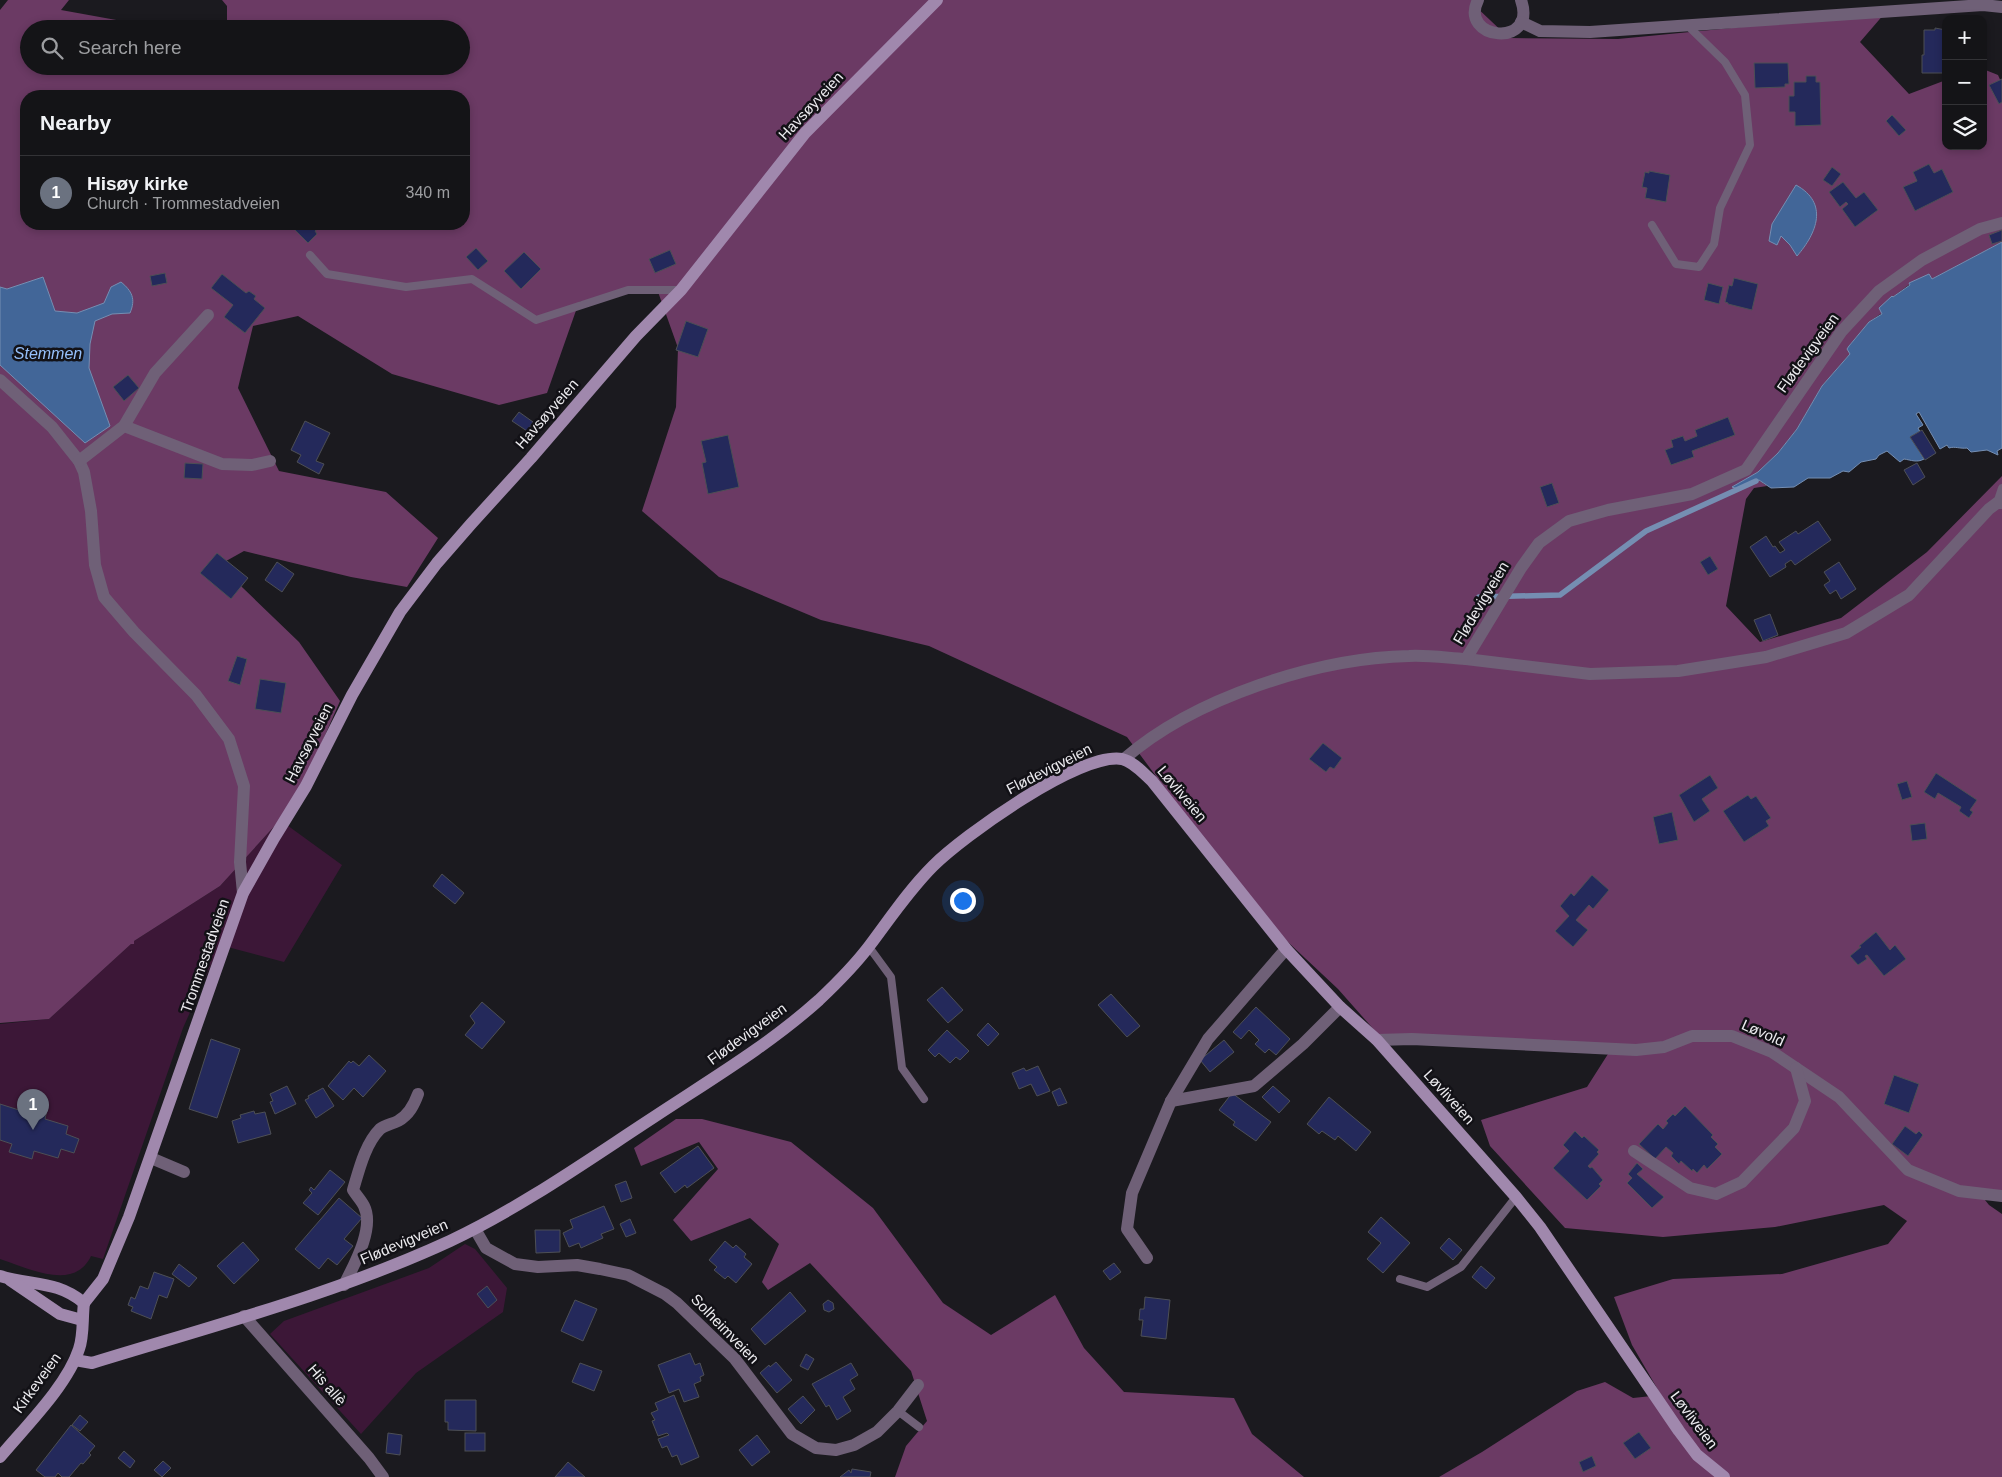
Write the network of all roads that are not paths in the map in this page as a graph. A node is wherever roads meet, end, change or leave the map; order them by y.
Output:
1 (937, 0) edge
2 (1478, 0) edge
3 (1521, 0) edge
4 (2002, 7) edge
5 (1521, 22) junction
6 (1688, 26) junction
7 (2002, 222) edge
8 (1652, 225) dead end
9 (310, 255) dead end
10 (681, 290) junction
11 (208, 315) dead end
12 (0, 380) edge
13 (124, 426) junction
14 (79, 461) junction
15 (270, 461) dead end
16 (2002, 488) edge
17 (2000, 503) edge
18 (1466, 659) junction
19 (1124, 759) junction
20 (244, 893) junction
21 (869, 947) junction
22 (1286, 949) junction
23 (1340, 1007) junction
24 (1377, 1040) junction
25 (1796, 1068) junction
26 (418, 1094) dead end
27 (924, 1099) dead end
28 (1171, 1101) junction
29 (1634, 1151) dead end
30 (151, 1158) junction
31 (184, 1172) dead end
32 (2002, 1196) edge
33 (1516, 1197) junction
34 (475, 1229) junction
35 (1146, 1258) dead end
36 (4, 1277) edge
37 (1400, 1279) dead end
38 (344, 1285) junction
39 (84, 1303) junction
40 (244, 1316) junction
41 (82, 1320) junction
42 (74, 1360) junction
43 (918, 1385) dead end
44 (898, 1411) junction
45 (919, 1426) dead end
46 (0, 1457) edge
47 (383, 1477) edge
48 (1724, 1477) edge

1 - 10 main road, Havsøyveien
2 - 5 street
3 - 5 street
4 - 6 street
5 - 6 street
6 - 8 lane
7 - 18 street, Flødevigveien
9 - 10 lane
10 - 20 main road, Havsøyveien
11 - 13 street
12 - 14 street, Trommestadveien
13 - 14 street
13 - 15 street
14 - 20 street, Trommestadveien
16 - 17 lane
17 - 18 street
18 - 19 street, Flødevigveien
19 - 21 main road, Flødevigveien
19 - 22 main road, Løvliveien
20 - 30 main road, Trommestadveien
21 - 27 lane
21 - 34 main road, Flødevigveien
22 - 23 main road, Løvliveien
22 - 28 street
23 - 24 main road, Løvliveien
23 - 28 street
24 - 25 street, Løvold
24 - 33 main road, Løvliveien
25 - 29 street
25 - 32 street, Løvold
26 - 38 street
28 - 35 street
30 - 31 street
30 - 39 main road, Trommestadveien
33 - 37 lane
33 - 48 main road, Løvliveien
34 - 38 main road, Flødevigveien
34 - 44 street, Solheimveien
36 - 39 main road
36 - 41 main road
38 - 40 main road, Flødevigveien
39 - 41 main road, Kirkeveien
40 - 42 main road, Flødevigveien
40 - 47 street, His allè
41 - 42 main road, Kirkeveien
42 - 46 main road, Kirkeveien
43 - 44 street, Solheimveien
44 - 45 lane

